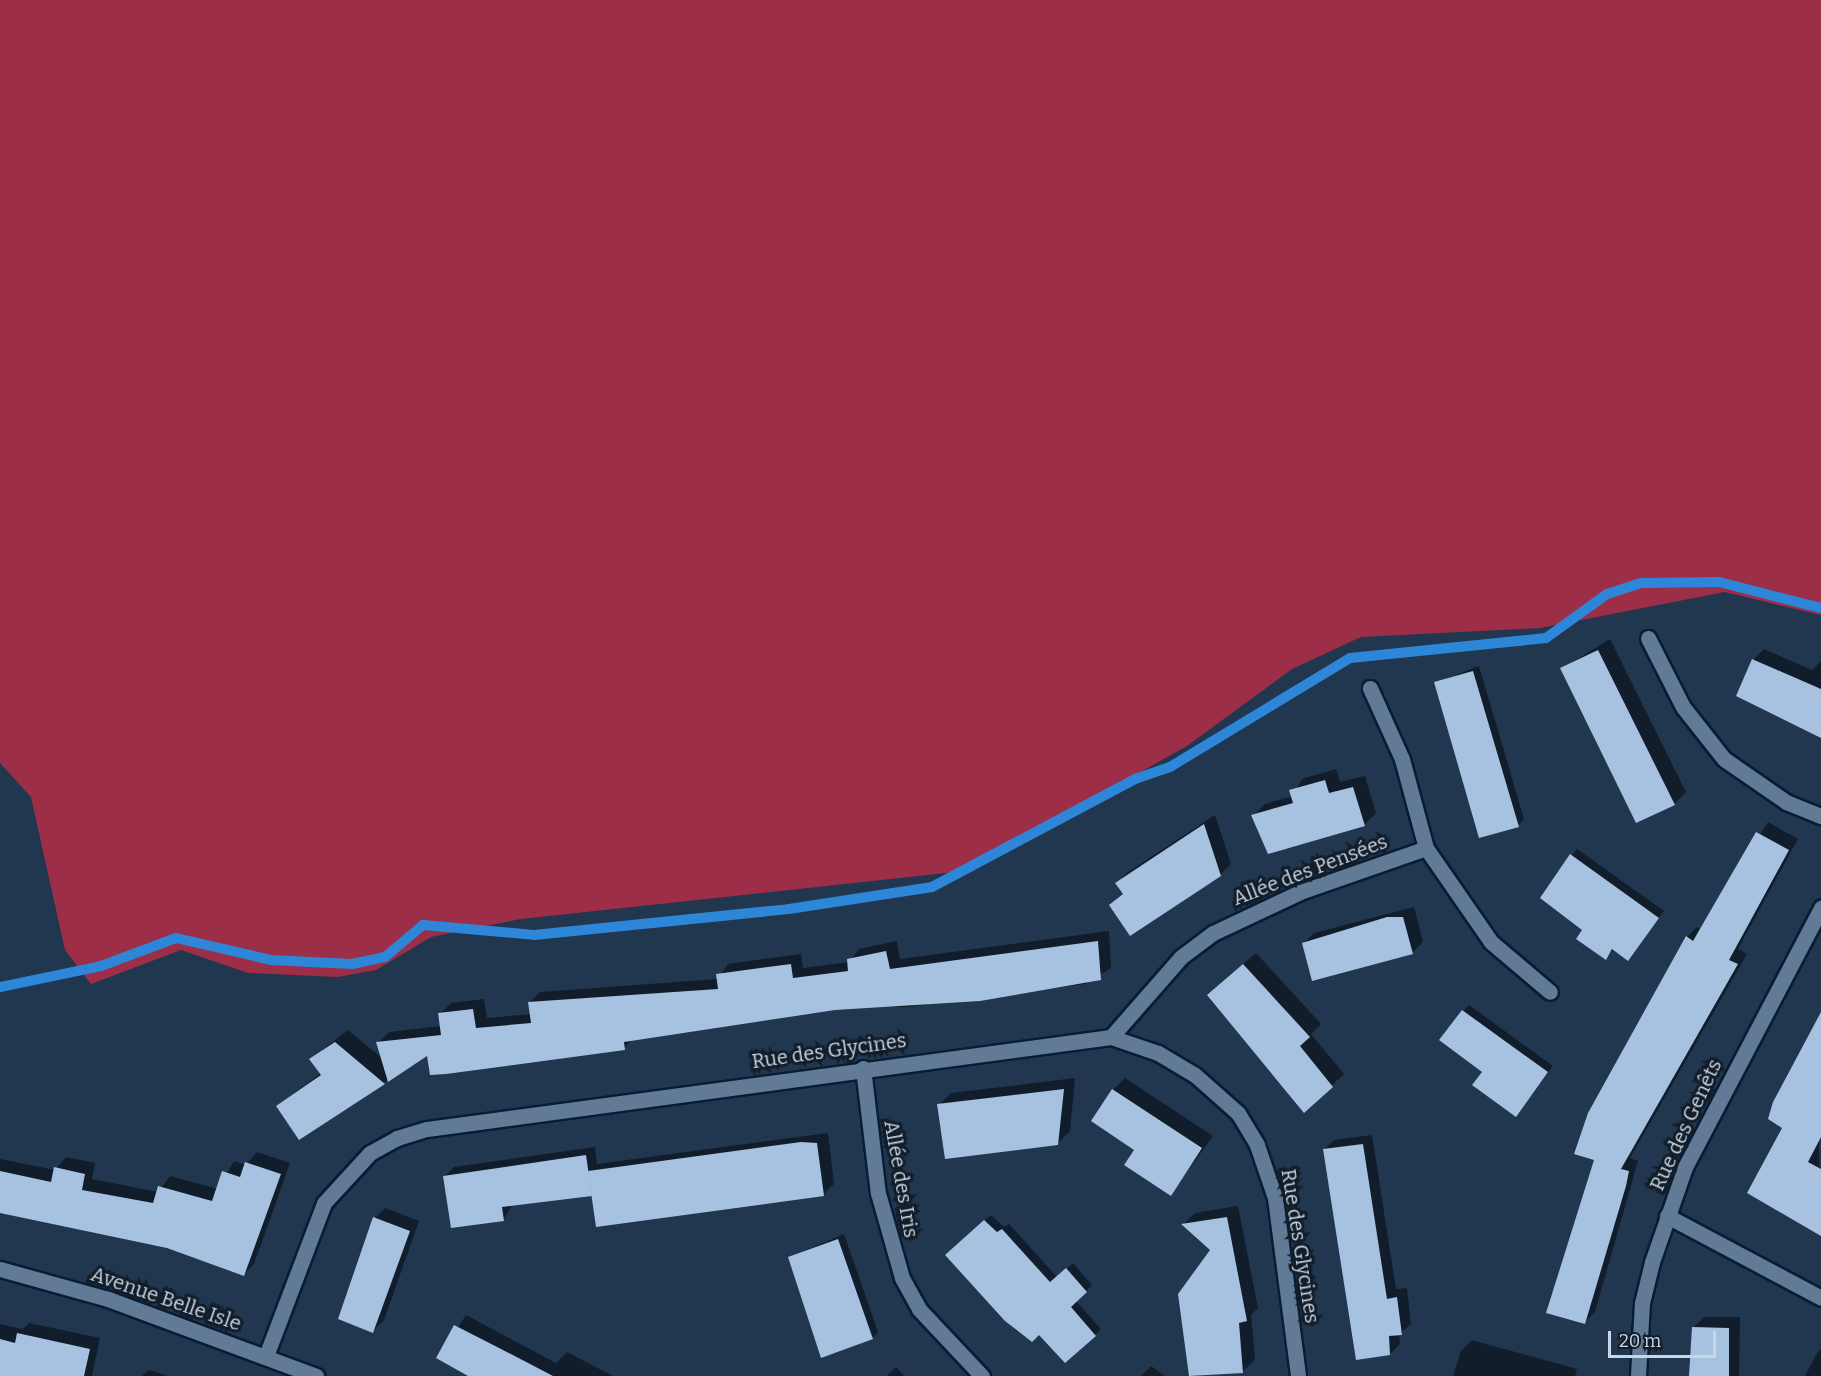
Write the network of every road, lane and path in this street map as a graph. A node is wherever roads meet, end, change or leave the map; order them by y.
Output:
1 (1648, 638) dead end
2 (1370, 688) dead end
3 (1821, 816) edge
4 (1426, 848) junction
5 (1821, 908) edge
6 (1550, 992) dead end
7 (1111, 1037) junction
8 (862, 1068) junction
9 (1667, 1216) junction
10 (0, 1269) edge
11 (1821, 1298) edge
12 (266, 1356) junction
13 (316, 1376) edge
14 (982, 1376) edge
15 (1298, 1376) edge
16 (1638, 1376) edge

1 - 3 street
2 - 4 street
4 - 6 street
4 - 7 street, Allée des Pensées
5 - 9 street, Rue des Genêts
7 - 8 street, Rue des Glycines
7 - 15 street, Rue des Glycines
8 - 12 street, Rue des Glycines
8 - 14 street, Allée des Iris
9 - 11 street
9 - 16 street, Rue des Genêts
10 - 12 street, Avenue Belle Isle
12 - 13 street, Avenue Belle Isle

